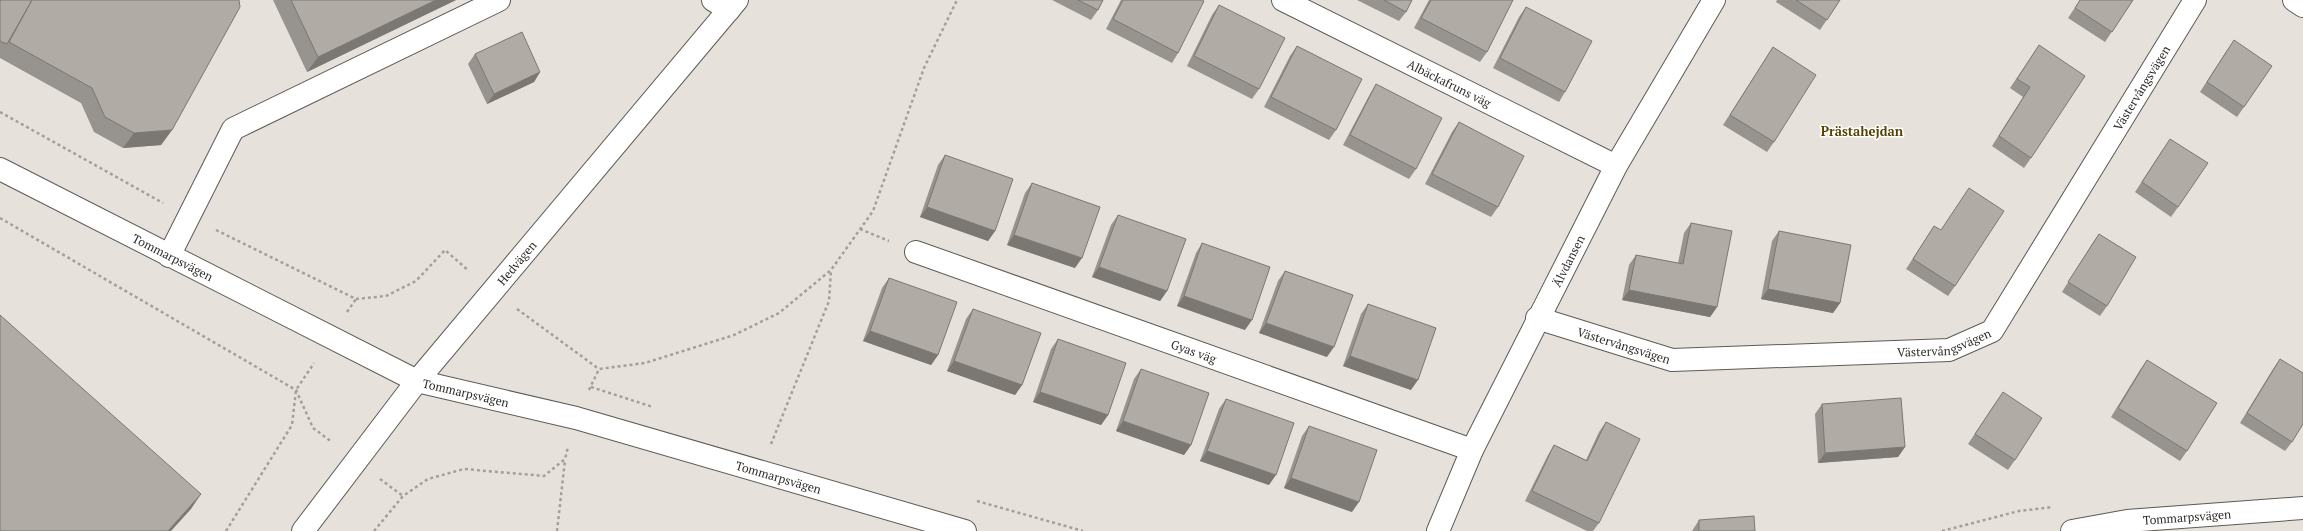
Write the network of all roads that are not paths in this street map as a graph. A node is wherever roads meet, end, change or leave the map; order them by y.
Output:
1 (499, 0) edge
2 (1283, 0) edge
3 (1714, 0) edge
4 (2195, 0) edge
5 (2294, 0) edge
6 (726, 3) edge
7 (2303, 6) edge
8 (1616, 166) junction
9 (0, 169) edge
10 (916, 252) dead end
11 (169, 256) junction
12 (1538, 318) junction
13 (417, 381) junction
14 (1472, 450) junction
15 (2303, 508) edge
16 (303, 531) edge
17 (965, 531) edge
18 (1438, 531) edge
19 (2072, 531) edge

1 - 11 street
2 - 8 street, Albäckafruns väg
3 - 8 street, Älvdansen
4 - 12 street, Västervångsvägen
5 - 7 street
6 - 13 street, Hedvägen
8 - 12 street, Älvdansen
9 - 11 street, Tommarpsvägen
10 - 14 street, Gyas väg
11 - 13 street, Tommarpsvägen
12 - 14 street, Älvdansen
13 - 16 street, Hedvägen
13 - 17 street, Tommarpsvägen
14 - 18 street, Älvdansen
15 - 19 street, Tommarpsvägen

